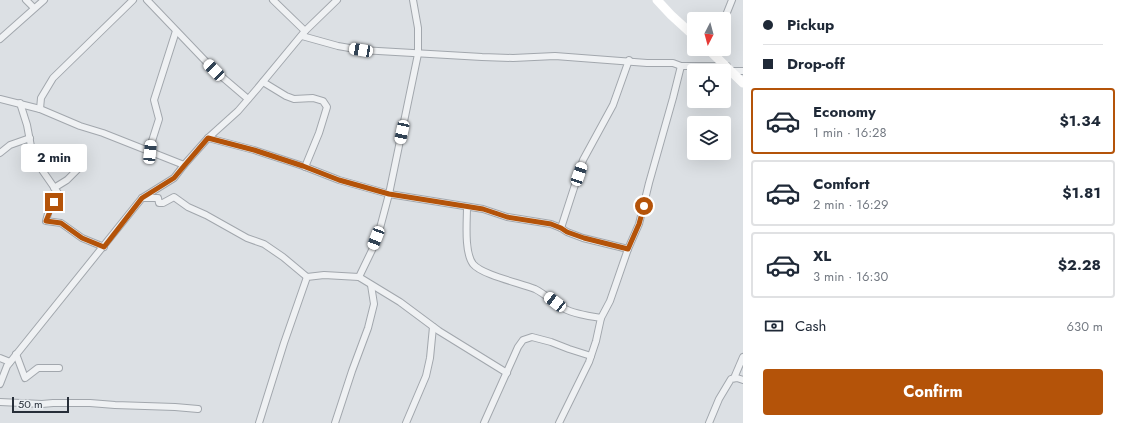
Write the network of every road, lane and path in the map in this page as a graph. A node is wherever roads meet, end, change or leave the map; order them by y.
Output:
1 (26, 0) edge
2 (44, 0) edge
3 (133, 0) edge
4 (147, 0) edge
5 (157, 0) edge
6 (273, 0) edge
7 (337, 0) edge
8 (413, 0) edge
9 (657, 0) edge
10 (732, 0) edge
11 (153, 6) junction
12 (34, 8) junction
13 (727, 12) edge
14 (176, 30) junction
15 (687, 30) edge
16 (303, 33) junction
17 (1, 36) edge
18 (418, 54) junction
19 (716, 56) edge
20 (629, 60) junction
21 (725, 64) edge
22 (681, 66) junction
23 (687, 66) edge
24 (731, 68) edge
25 (731, 70) edge
26 (743, 71) edge
27 (263, 82) junction
28 (743, 83) edge
29 (0, 98) edge
30 (248, 99) junction
31 (20, 104) junction
32 (40, 109) junction
33 (30, 138) junction
34 (208, 138) junction
35 (150, 152) junction
36 (0, 153) edge
37 (184, 166) junction
38 (306, 167) junction
39 (78, 169) dead end
40 (54, 188) junction
41 (389, 194) junction
42 (142, 198) junction
43 (467, 207) junction
44 (561, 228) junction
45 (104, 247) junction
46 (628, 249) junction
47 (307, 277) junction
48 (359, 277) junction
49 (371, 285) junction
50 (601, 318) junction
51 (433, 327) junction
52 (16, 354) junction
53 (591, 356) junction
54 (743, 357) edge
55 (0, 358) edge
56 (10, 362) junction
57 (59, 368) dead end
58 (507, 373) junction
59 (734, 378) junction
60 (743, 380) edge
61 (0, 384) edge
62 (0, 402) edge
63 (198, 409) dead end
64 (258, 423) edge
65 (335, 423) edge
66 (406, 423) edge
67 (484, 423) edge
68 (559, 423) edge
69 (709, 423) edge

1 - 12 street
2 - 12 street
3 - 32 street
4 - 11 street
5 - 11 street
6 - 16 street
7 - 16 street
8 - 18 street
9 - 15 street
10 - 13 street
11 - 14 street
12 - 17 street
14 - 30 street
14 - 35 street
16 - 18 street
16 - 27 street
18 - 20 street
18 - 41 street
19 - 21 street
20 - 22 street
20 - 44 street
22 - 23 street
22 - 46 street
24 - 26 street
25 - 28 street
27 - 30 street
27 - 38 street
29 - 31 street
30 - 34 street
31 - 32 street
31 - 33 street
32 - 35 street
33 - 36 street
33 - 40 street
34 - 37 street
34 - 38 street
35 - 37 street
37 - 42 street
38 - 41 street
39 - 40 street
40 - 45 street
41 - 43 street
41 - 48 street
42 - 45 street
42 - 47 street
43 - 44 street
43 - 50 street
44 - 46 street
45 - 52 street
46 - 50 street
47 - 48 street
47 - 64 street
48 - 49 street
49 - 51 street
49 - 65 street
50 - 53 street
51 - 58 street
51 - 66 street
52 - 56 street
52 - 57 street
53 - 58 street
53 - 68 street
54 - 59 street
55 - 56 street
56 - 61 street
58 - 67 street
59 - 60 street
59 - 69 street
62 - 63 street

